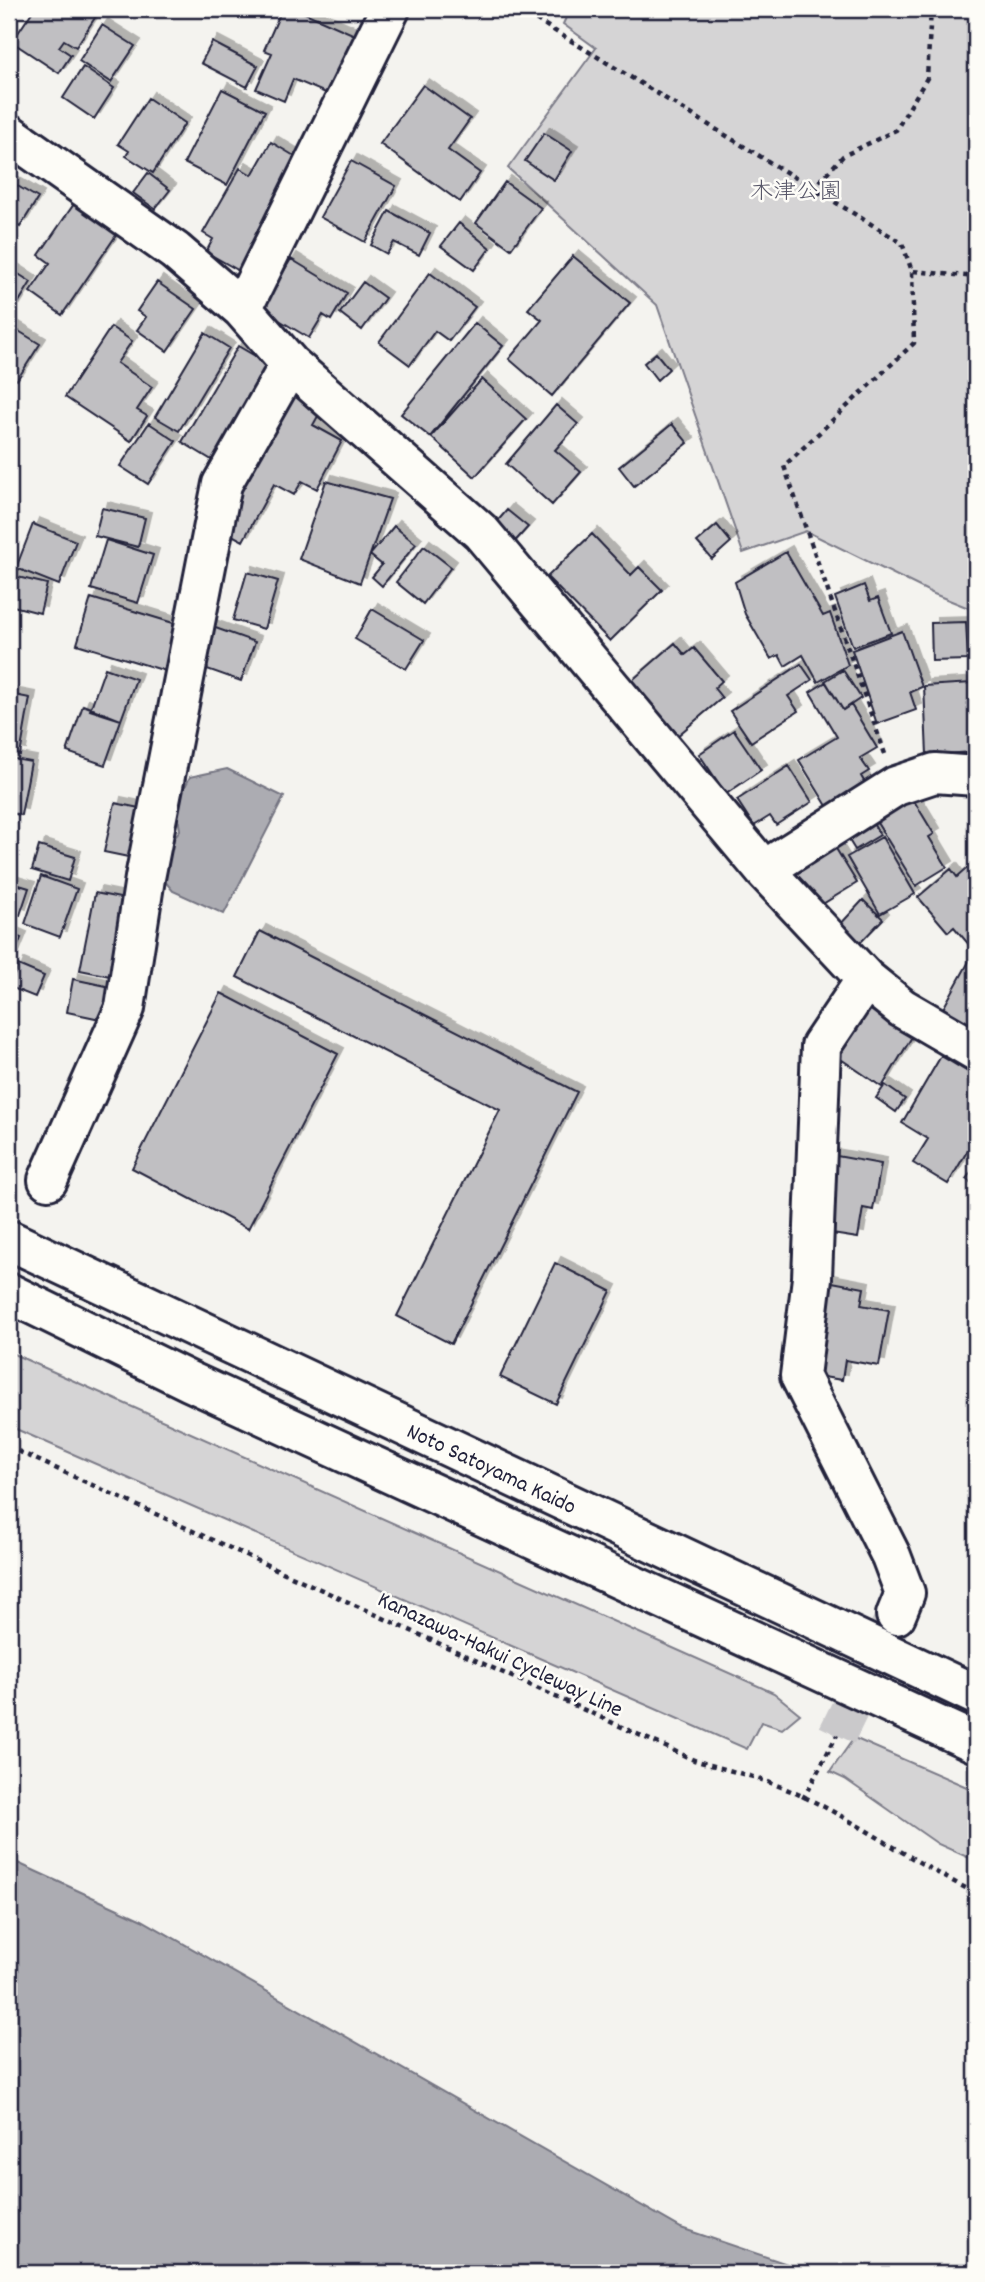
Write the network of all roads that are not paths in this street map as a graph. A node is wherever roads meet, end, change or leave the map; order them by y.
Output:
1 (390, 9) edge
2 (9, 134) edge
3 (242, 309) junction
4 (290, 364) junction
5 (976, 776) edge
6 (764, 870) junction
7 (866, 979) junction
8 (976, 1051) edge
9 (48, 1180) dead end
10 (9, 1240) edge
11 (9, 1293) edge
12 (896, 1615) tunnel mouth
13 (976, 1695) edge
14 (976, 1743) edge

1 - 3 main road
2 - 3 main road
3 - 4 main road
4 - 6 main road
4 - 9 main road
5 - 6 main road
6 - 7 main road
7 - 8 main road
7 - 12 main road
10 - 13 main road, Noto Satoyama Kaido
11 - 14 main road, Noto Satoyama Kaido

